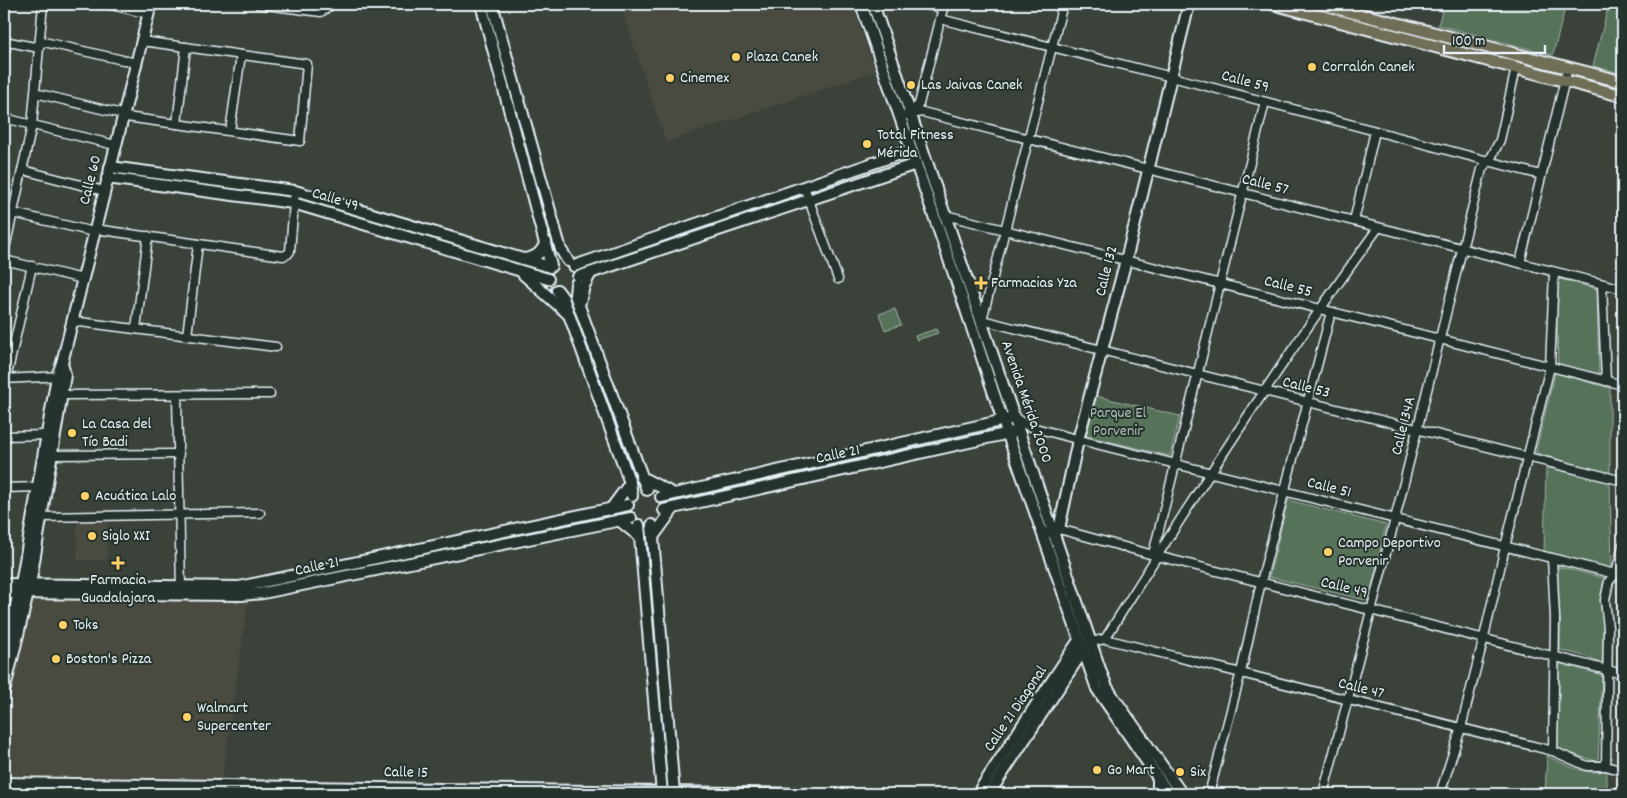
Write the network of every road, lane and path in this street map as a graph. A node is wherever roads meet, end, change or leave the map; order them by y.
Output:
1 (43, 4) edge
2 (107, 4) edge
3 (258, 4) edge
4 (333, 4) edge
5 (481, 4) edge
6 (492, 4) edge
7 (861, 4) edge
8 (873, 4) edge
9 (924, 4) edge
10 (1062, 4) edge
11 (1189, 4) edge
12 (1274, 4) edge
13 (1321, 4) edge
14 (944, 6) edge
15 (150, 9) edge
16 (940, 19) junction
17 (5, 41) edge
18 (142, 41) junction
19 (39, 44) junction
20 (186, 47) junction
21 (1052, 48) junction
22 (241, 55) junction
23 (4, 57) edge
24 (136, 63) junction
25 (1568, 67) junction
26 (1516, 68) junction
27 (1172, 77) junction
28 (1564, 82) junction
29 (1623, 82) edge
30 (35, 94) junction
31 (1623, 96) edge
32 (1265, 102) junction
33 (523, 113) junction
34 (911, 113) junction
35 (122, 115) junction
36 (512, 117) junction
37 (900, 117) junction
38 (4, 118) edge
39 (177, 124) junction
40 (32, 125) junction
41 (230, 131) junction
42 (1375, 131) junction
43 (1029, 139) junction
44 (115, 145) junction
45 (911, 150) junction
46 (1487, 160) junction
47 (916, 164) junction
48 (110, 167) junction
49 (1149, 169) junction
50 (23, 170) junction
51 (1541, 175) junction
52 (107, 178) junction
53 (196, 179) junction
54 (804, 187) junction
55 (194, 190) junction
56 (104, 191) junction
57 (295, 191) junction
58 (1242, 193) junction
59 (809, 200) junction
60 (293, 203) junction
61 (13, 213) junction
62 (946, 215) junction
63 (1354, 222) junction
64 (417, 228) junction
65 (1378, 228) junction
66 (94, 230) junction
67 (1005, 230) junction
68 (148, 236) junction
69 (412, 240) junction
70 (546, 242) junction
71 (198, 244) junction
72 (1462, 249) junction
73 (562, 250) junction
74 (4, 253) edge
75 (522, 259) junction
76 (4, 260) edge
77 (1126, 260) junction
78 (585, 262) junction
79 (1520, 263) junction
80 (571, 264) junction
81 (32, 266) junction
82 (551, 267) junction
83 (520, 271) junction
84 (1554, 272) junction
85 (591, 273) junction
86 (83, 279) junction
87 (548, 279) junction
88 (838, 279) dead end
89 (577, 281) junction
90 (1219, 284) junction
91 (1602, 284) junction
92 (1623, 289) edge
93 (557, 290) junction
94 (579, 306) junction
95 (1319, 309) junction
96 (1331, 312) junction
97 (569, 315) junction
98 (982, 320) junction
99 (72, 321) junction
100 (971, 324) junction
101 (136, 329) junction
102 (187, 336) junction
103 (1440, 340) junction
104 (276, 347) dead end
105 (1102, 351) junction
106 (1550, 367) junction
107 (1196, 375) junction
108 (61, 376) junction
109 (5, 379) edge
110 (1606, 381) junction
111 (1623, 385) edge
112 (609, 389) junction
113 (1263, 391) junction
114 (597, 393) junction
115 (177, 394) junction
116 (270, 394) dead end
117 (62, 395) junction
118 (1308, 403) junction
119 (1015, 418) junction
120 (1003, 421) junction
121 (1024, 428) junction
122 (1418, 430) junction
123 (1008, 434) junction
124 (46, 435) junction
125 (4, 436) edge
126 (1078, 440) junction
127 (179, 454) junction
128 (52, 455) junction
129 (1529, 457) junction
130 (830, 460) junction
131 (1174, 464) junction
132 (833, 472) junction
133 (1210, 473) junction
134 (641, 477) junction
135 (1623, 481) edge
136 (630, 483) junction
137 (38, 487) junction
138 (4, 488) edge
139 (646, 490) junction
140 (1285, 492) junction
141 (674, 494) junction
142 (661, 497) junction
143 (630, 501) junction
144 (669, 509) junction
145 (610, 510) junction
146 (260, 513) dead end
147 (180, 515) junction
148 (42, 517) junction
149 (1395, 519) junction
150 (619, 520) junction
151 (635, 521) junction
152 (652, 525) junction
153 (1056, 530) junction
154 (485, 534) junction
155 (1043, 534) junction
156 (640, 537) junction
157 (653, 537) junction
158 (1623, 545) edge
159 (486, 547) junction
160 (1505, 547) junction
161 (1155, 555) junction
162 (1552, 558) junction
163 (362, 561) junction
164 (365, 572) junction
165 (1620, 575) edge
166 (1261, 582) junction
167 (4, 584) edge
168 (25, 589) junction
169 (181, 590) junction
170 (4, 593) edge
171 (1372, 610) junction
172 (1484, 637) junction
173 (1105, 639) junction
174 (1084, 641) junction
175 (1083, 651) junction
176 (4, 655) edge
177 (1553, 656) junction
178 (650, 660) junction
179 (663, 660) junction
180 (1606, 670) junction
181 (1240, 673) junction
182 (1623, 674) edge
183 (4, 692) edge
184 (1348, 700) junction
185 (1461, 728) junction
186 (1552, 751) junction
187 (1606, 766) junction
188 (1623, 771) edge
189 (1158, 779) junction
190 (7, 782) edge
191 (157, 789) edge
192 (374, 791) edge
193 (4, 793) edge
194 (662, 793) edge
195 (674, 793) edge
196 (148, 794) edge
197 (807, 794) edge
198 (977, 794) edge
199 (989, 794) edge
200 (1155, 794) edge
201 (1169, 794) edge
202 (1182, 794) edge
203 (1209, 794) edge
204 (1323, 794) edge
205 (1440, 794) edge

1 - 19 street
2 - 15 street
3 - 4 street
5 - 36 street
6 - 33 street
7 - 37 street, Avenida Mérida 2000
8 - 34 street, Avenida Mérida 2000
9 - 14 street
10 - 21 street
11 - 27 street, Calle 132
12 - 26 main road
13 - 25 main road
14 - 16 street
15 - 18 street, Calle 60
16 - 21 street, Calle 59
16 - 34 street
17 - 19 street
17 - 23 street
18 - 20 street
18 - 24 street, Calle 60
19 - 24 street
19 - 30 street
20 - 22 street
20 - 39 street
21 - 27 street, Calle 59
21 - 43 street
22 - 41 street
22 - 41 street
24 - 35 street, Calle 60
25 - 28 street
25 - 29 main road
26 - 28 main road
26 - 46 street, Calle 134A
27 - 32 street, Calle 59
27 - 49 street, Calle 132
28 - 31 main road
28 - 51 street
30 - 35 street
30 - 40 street
32 - 42 street, Calle 59
32 - 58 street
33 - 36 street
33 - 73 street
34 - 37 street, Calle 57
34 - 43 street, Calle 57
34 - 62 street, Avenida Mérida 2000
35 - 39 street
35 - 44 street, Calle 60
36 - 70 street
37 - 45 street, Avenida Mérida 2000
38 - 40 street
39 - 41 street
40 - 44 street
40 - 50 street
42 - 46 street, Calle 59
42 - 63 street
43 - 49 street, Calle 57
43 - 67 street
44 - 48 street, Calle 60
45 - 47 street, Avenida Mérida 2000
45 - 54 street
46 - 51 street, Calle 59
46 - 72 street, Calle 134A
47 - 59 street
47 - 100 street, Avenida Mérida 2000
48 - 52 street, Calle 60
48 - 53 street, Calle 49
49 - 58 street, Calle 57
49 - 77 street, Calle 132
50 - 56 street
50 - 61 street
51 - 79 street
52 - 55 street, Calle 49
52 - 56 street, Calle 60
53 - 55 street
53 - 57 street, Calle 49
54 - 59 street
54 - 78 street
55 - 60 street, Calle 49
56 - 66 street, Calle 60
57 - 60 street
57 - 64 street, Calle 49
58 - 63 street, Calle 57
58 - 90 street
59 - 85 street
59 - 88 street
60 - 69 street, Calle 49
60 - 71 street
61 - 66 street
61 - 74 street
62 - 67 street, Calle 55
62 - 98 street, Avenida Mérida 2000
63 - 65 street, Calle 57
64 - 69 street
64 - 75 street, Calle 49
65 - 72 street, Calle 57
65 - 95 street
66 - 68 street
66 - 86 street, Calle 60
67 - 77 street, Calle 55
67 - 98 street
68 - 71 street
68 - 101 street
69 - 83 street, Calle 49
70 - 75 street
70 - 82 street
71 - 102 street
72 - 79 street, Calle 57
72 - 103 street, Calle 134A
73 - 78 street
73 - 80 street
75 - 82 street, Calle 49
76 - 81 street
77 - 90 street, Calle 55
77 - 105 street, Calle 132
78 - 80 street
79 - 84 street, Calle 57
80 - 82 street
80 - 89 street
81 - 86 street
81 - 109 street
82 - 87 street
83 - 87 street, Calle 49
83 - 97 street
84 - 91 street, Calle 57
84 - 106 street
85 - 89 street
85 - 94 street
86 - 99 street, Calle 60
87 - 93 street
89 - 93 street
89 - 94 street
90 - 95 street, Calle 55
90 - 107 street
91 - 92 street, Calle 57
91 - 110 street
93 - 97 street
94 - 112 street
95 - 96 street, Calle 55
95 - 113 street
96 - 103 street, Calle 55
96 - 118 street
97 - 114 street
98 - 100 street
98 - 105 street, Calle 53
98 - 119 street, Avenida Mérida 2000
99 - 101 street
99 - 108 street, Calle 60
100 - 120 street, Avenida Mérida 2000
101 - 102 street
102 - 104 street
103 - 106 street, Calle 55
103 - 122 street, Calle 134A
105 - 107 street, Calle 53
105 - 126 street, Calle 132
106 - 110 street, Calle 55
106 - 129 street
107 - 113 street, Calle 53
107 - 131 street
108 - 109 street
108 - 117 street, Calle 60
108 - 124 street, Calle 60
110 - 111 street, Calle 55
112 - 114 street
112 - 134 street
113 - 118 street, Calle 53
113 - 133 street
114 - 136 street
115 - 116 street
115 - 117 street
115 - 127 street
117 - 128 street, Calle 60
118 - 122 street, Calle 53
118 - 140 street
119 - 120 street, Calle 21
119 - 121 street, Avenida Mérida 2000
120 - 123 street, Avenida Mérida 2000
120 - 130 street, Calle 21
121 - 123 street, Calle 21
121 - 126 street, Calle 51
121 - 153 street, Avenida Mérida 2000
122 - 129 street, Calle 53
122 - 149 street, Calle 134A
123 - 132 street, Calle 21
123 - 155 street, Avenida Mérida 2000
124 - 125 street
124 - 137 street, Calle 60
126 - 131 street, Calle 51
126 - 153 street, Calle 132
127 - 128 street
127 - 147 street
128 - 148 street, Calle 60
129 - 135 street, Calle 53
129 - 160 street
130 - 132 street
130 - 141 street, Calle 21
131 - 133 street, Calle 51
131 - 161 street
132 - 144 street, Calle 21
133 - 140 street, Calle 51
133 - 161 street
134 - 139 street
134 - 141 street
136 - 143 street
136 - 145 street
137 - 138 street
137 - 168 street, Calle 60
139 - 142 street
139 - 143 street
140 - 149 street, Calle 51
140 - 166 street
141 - 142 street, Calle 21
142 - 144 street
143 - 145 street, Calle 21
143 - 151 street
144 - 152 street
144 - 157 street
145 - 154 street, Calle 21
146 - 147 street
147 - 148 street
147 - 169 street
148 - 168 street, Calle 60
149 - 160 street, Calle 51
149 - 171 street, Calle 134A
150 - 151 street, Calle 21
150 - 156 street
150 - 159 street, Calle 21
151 - 152 street
151 - 156 street
152 - 157 street
153 - 155 street
153 - 161 street, Calle 49
153 - 174 street, Avenida Mérida 2000
154 - 159 street
154 - 163 street, Calle 21
155 - 174 street, Avenida Mérida 2000
156 - 178 street
157 - 179 street
158 - 165 street
159 - 164 street, Calle 21
160 - 162 street, Calle 51
160 - 172 street
161 - 166 street, Calle 49
161 - 173 street
162 - 165 street, Calle 51
162 - 177 street
163 - 164 street
163 - 169 street, Calle 21
164 - 169 street, Calle 21
165 - 180 street
166 - 171 street, Calle 49
166 - 181 street
167 - 168 street, Calle 21
168 - 169 street, Calle 21
168 - 170 street, Calle 21
168 - 176 street, Calle 60
168 - 183 street, Calle 60
171 - 172 street, Calle 49
171 - 184 street, Calle 134A
172 - 177 street, Calle 49
172 - 185 street
173 - 174 street, Calle 47
173 - 181 street, Calle 47
174 - 175 street, Avenida Mérida 2000
174 - 198 street, Calle 21 Diagonal
174 - 202 street, Avenida Mérida 2000
175 - 189 street, Avenida Mérida 2000
175 - 199 street, Calle 21 Diagonal
177 - 180 street, Calle 49
177 - 186 street
178 - 179 street
178 - 194 street
179 - 195 street
180 - 182 street, Calle 49
180 - 187 street
181 - 184 street, Calle 47
181 - 203 street
184 - 185 street, Calle 47
184 - 204 street, Calle 134A
185 - 186 street, Calle 47
185 - 205 street
186 - 187 street, Calle 47
187 - 188 street, Calle 47
189 - 200 street
189 - 201 street, Avenida Mérida 2000
190 - 191 street, Calle 15
191 - 192 street, Calle 15
192 - 194 street, Calle 15
193 - 196 street
194 - 195 street, Calle 15
195 - 197 street, Calle 15

